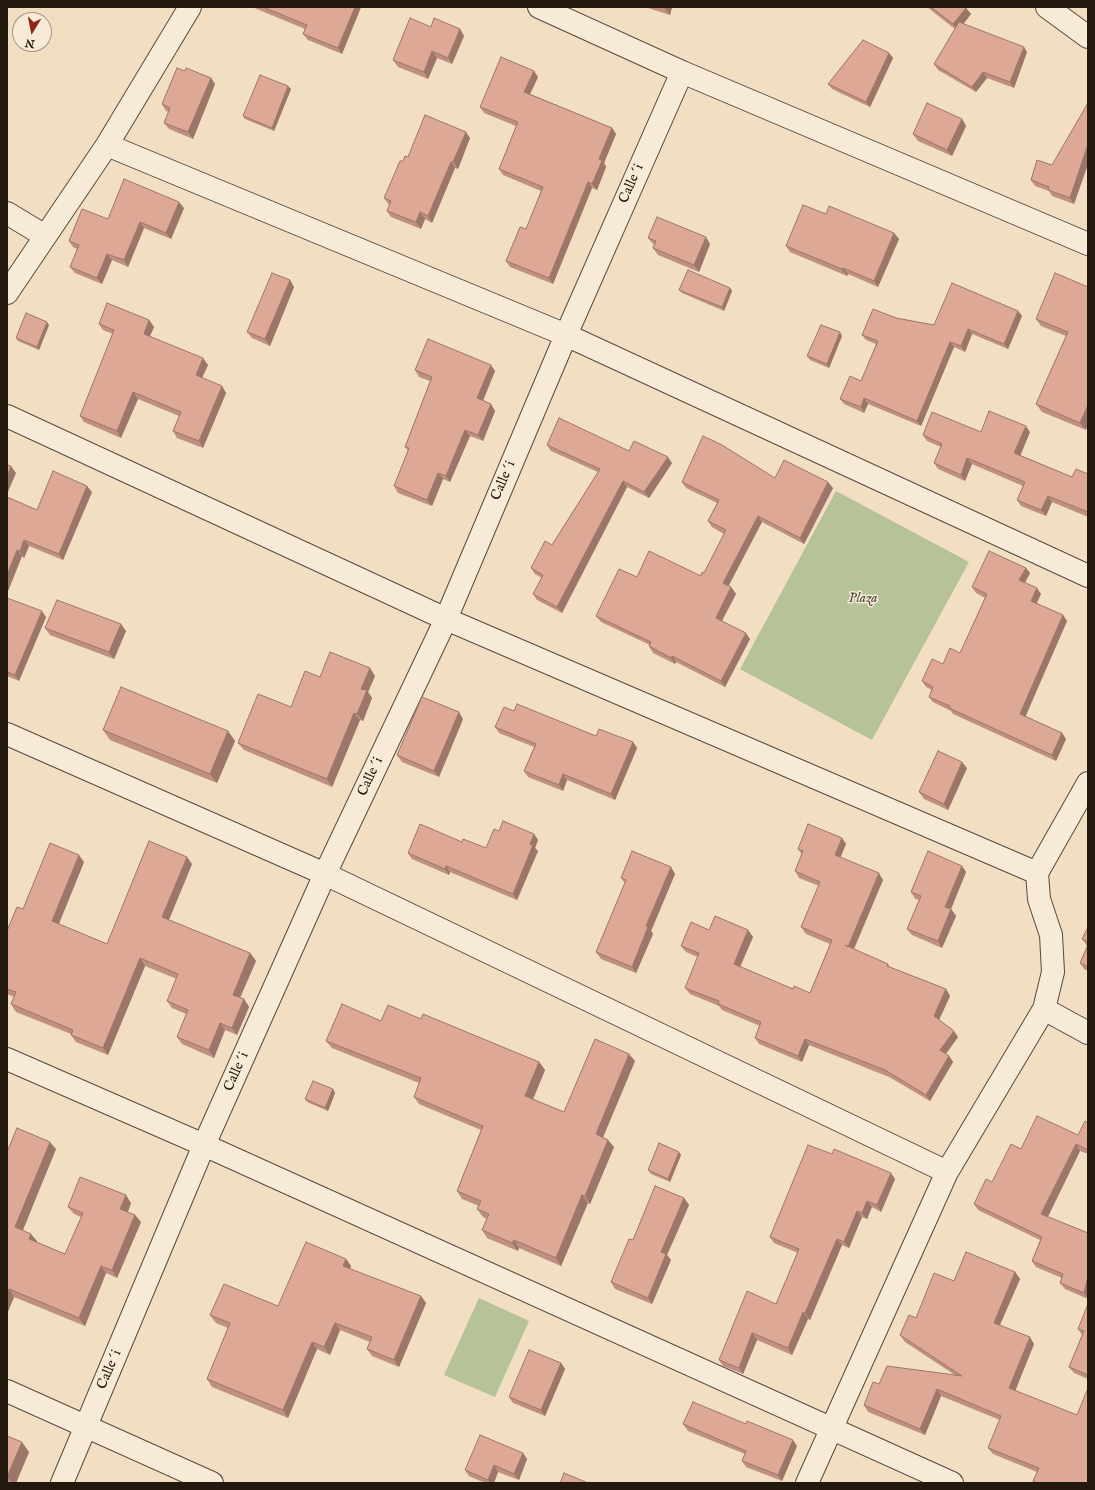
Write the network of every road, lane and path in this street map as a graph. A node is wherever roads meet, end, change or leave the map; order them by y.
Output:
1 (190, 7) edge
2 (539, 7) edge
3 (1047, 7) edge
4 (1088, 37) edge
5 (682, 72) junction
6 (107, 144) junction
7 (7, 213) edge
8 (45, 236) junction
9 (1088, 244) edge
10 (7, 293) edge
11 (566, 335) junction
12 (7, 416) edge
13 (1088, 576) edge
14 (446, 619) junction
15 (7, 734) edge
16 (1088, 783) edge
17 (1037, 873) junction
18 (325, 874) junction
19 (1044, 1009) junction
20 (1088, 1033) edge
21 (7, 1059) edge
22 (204, 1145) junction
23 (947, 1172) junction
24 (7, 1392) edge
25 (86, 1426) junction
26 (832, 1429) junction
27 (62, 1483) edge
28 (212, 1483) edge
29 (807, 1483) edge
30 (952, 1483) edge

1 - 6 street
2 - 5 street
3 - 4 street
5 - 9 street
5 - 11 street, Calle´i
6 - 8 street
6 - 11 street
7 - 8 street
8 - 10 street
11 - 13 street
11 - 14 street, Calle´i
12 - 14 street
14 - 17 street
14 - 18 street, Calle´i
15 - 18 street
16 - 17 street
17 - 19 street
18 - 22 street, Calle´i
18 - 23 street
19 - 20 street
19 - 23 street
21 - 22 street
22 - 25 street, Calle´i
22 - 26 street
23 - 26 street
24 - 25 street
25 - 27 street, Calle´i
25 - 28 street
26 - 29 street
26 - 30 street

